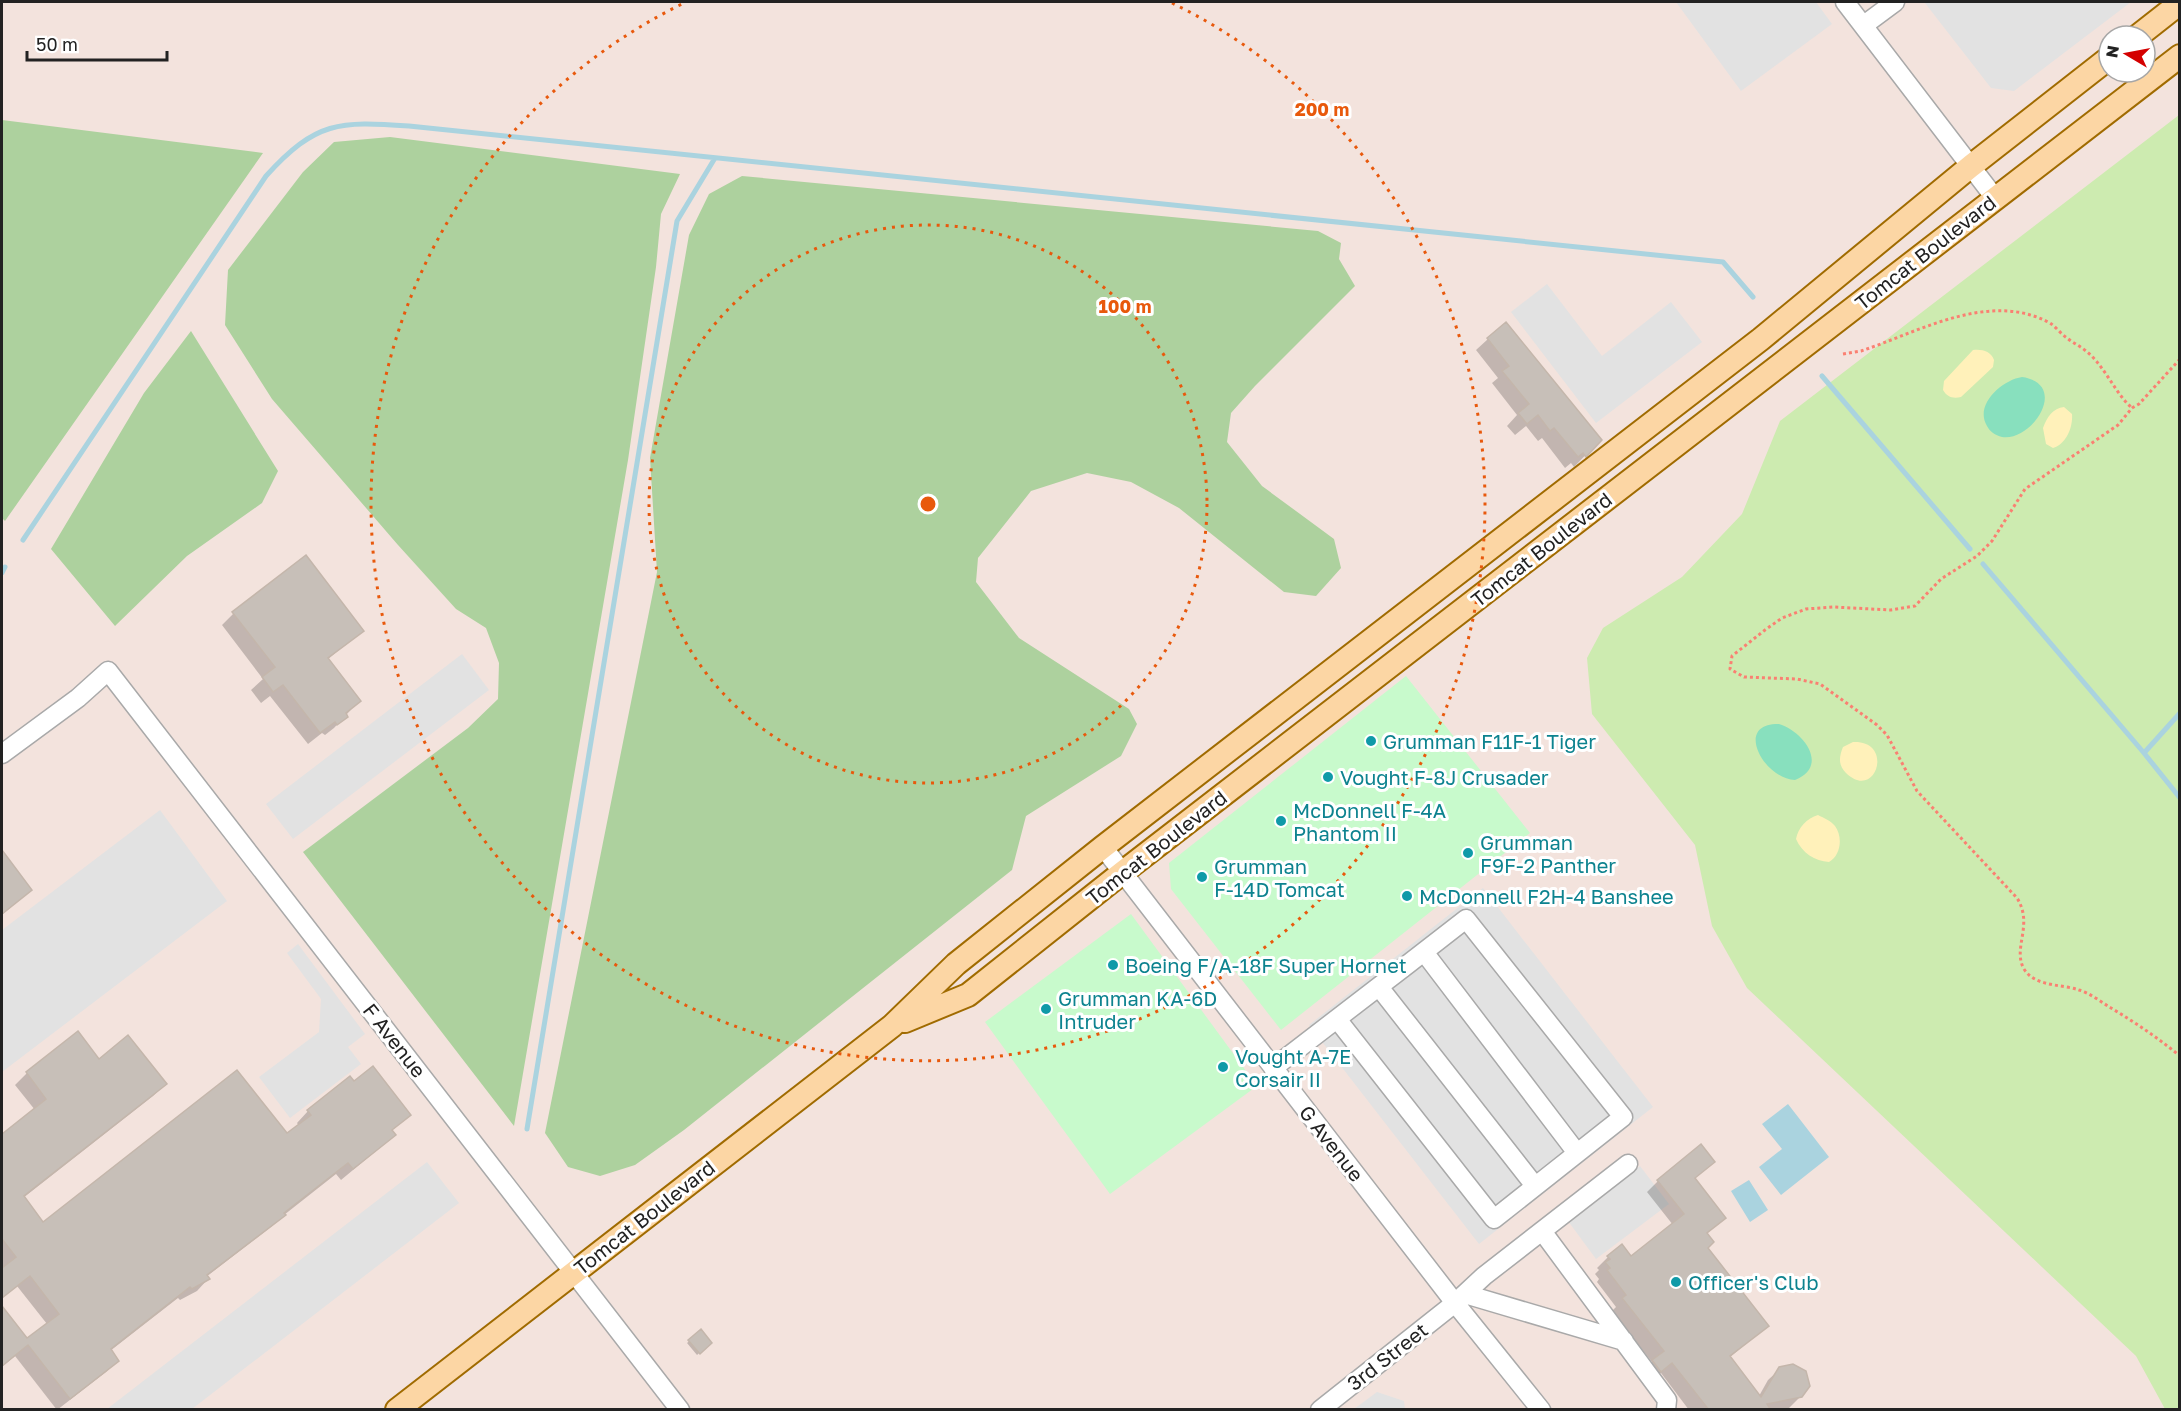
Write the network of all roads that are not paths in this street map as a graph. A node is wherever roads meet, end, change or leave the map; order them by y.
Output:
1 (1845, 2) edge
2 (1895, 2) edge
3 (2180, 3) edge
4 (2153, 24) edge
5 (1864, 26) junction
6 (2180, 56) edge
7 (2097, 67) edge
8 (1971, 166) junction
9 (1995, 198) junction
10 (2, 754) edge
11 (1103, 847) junction
12 (1123, 872) junction
13 (1424, 952) junction
14 (1379, 987) junction
15 (1337, 1019) junction
16 (892, 1026) junction
17 (1274, 1068) junction
18 (1577, 1153) junction
19 (1628, 1164) dead end
20 (1535, 1186) junction
21 (1542, 1231) junction
22 (572, 1272) junction
23 (1460, 1298) junction
24 (1624, 1341) junction
25 (397, 1410) edge
26 (680, 1410) edge
27 (1320, 1410) edge
28 (1541, 1410) edge
29 (1666, 1410) edge

1 - 5 street
2 - 5 street
3 - 4 main road
5 - 8 street
6 - 9 main road, Tomcat Boulevard
7 - 8 main road, Tomcat Boulevard
8 - 9 street
8 - 11 main road, Tomcat Boulevard
9 - 12 main road, Tomcat Boulevard
10 - 22 street, F Avenue
11 - 12 street, G Avenue
11 - 16 main road, Tomcat Boulevard
12 - 16 main road, Tomcat Boulevard
12 - 17 street, G Avenue
13 - 14 street
13 - 18 street
13 - 18 street
14 - 15 street
14 - 20 street
15 - 17 street
15 - 20 street
16 - 22 main road, Tomcat Boulevard
17 - 23 street, G Avenue
18 - 20 street
19 - 21 street, 3rd Street
21 - 23 street, 3rd Street
21 - 24 street
22 - 25 main road, Tomcat Boulevard
22 - 26 street, F Avenue
23 - 24 street
23 - 27 street, 3rd Street
23 - 28 street, G Avenue
24 - 29 street

